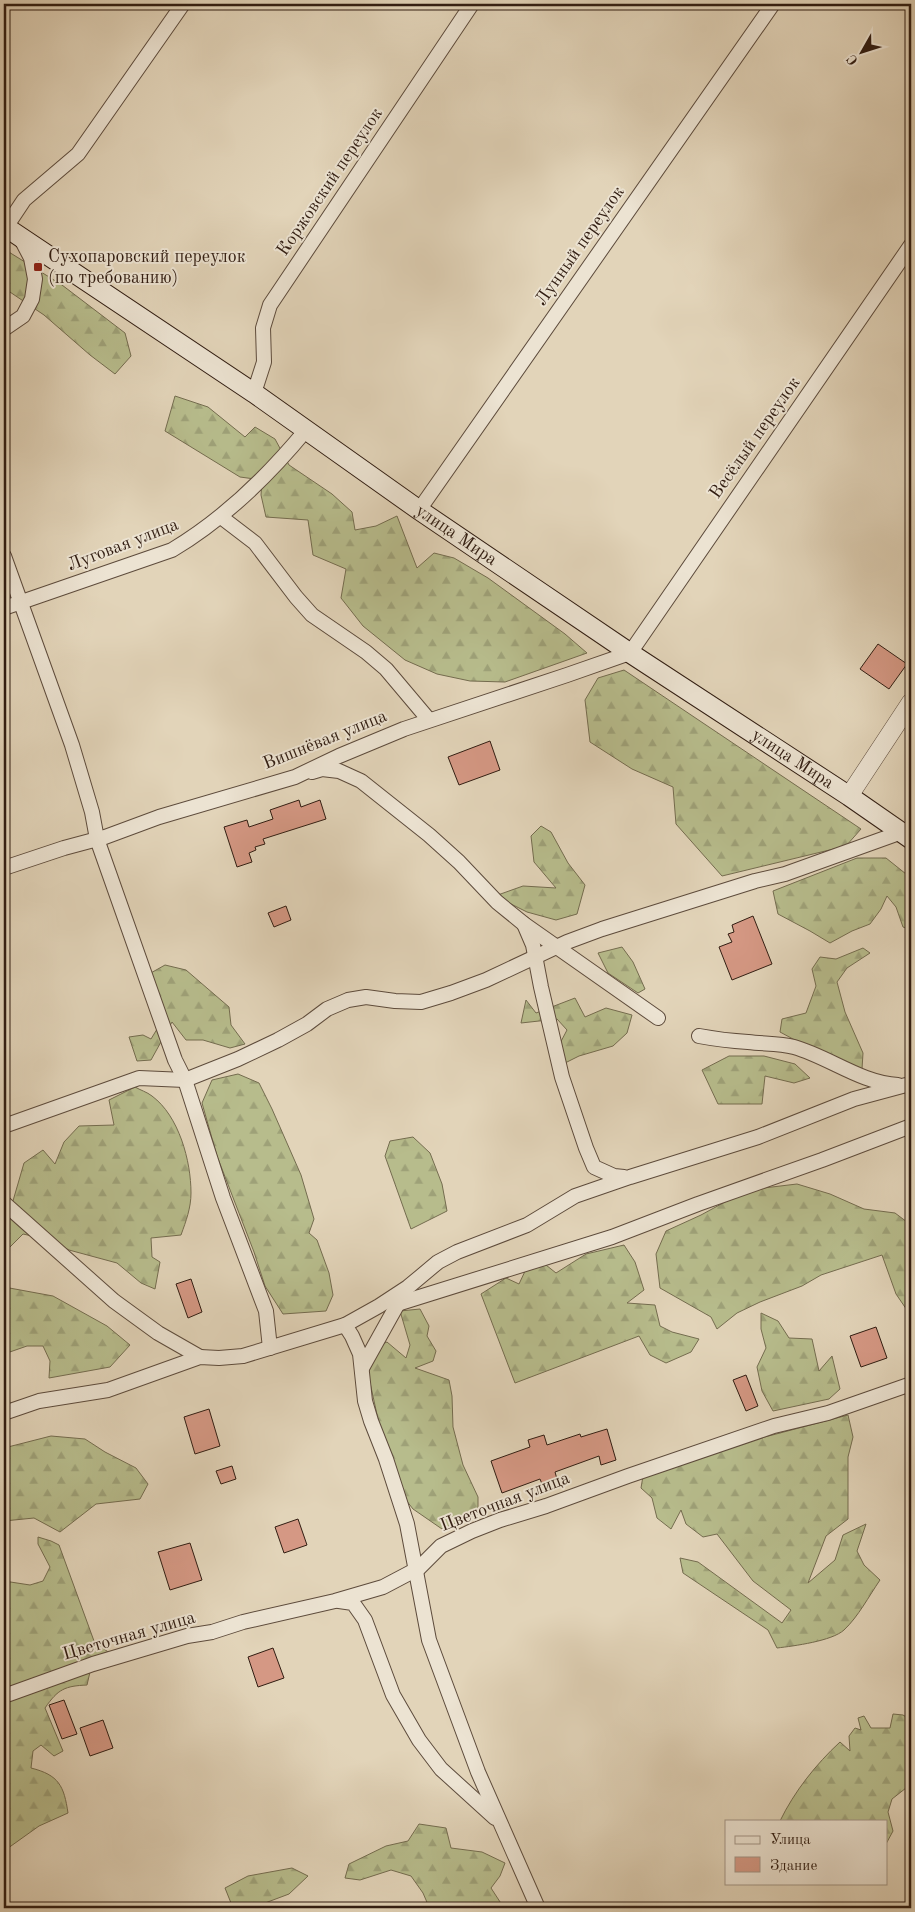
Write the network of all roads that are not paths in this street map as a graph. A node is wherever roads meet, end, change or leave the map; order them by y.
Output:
1 (183, 4) edge
2 (472, 4) edge
3 (773, 4) edge
4 (10, 230) edge
5 (911, 245) edge
6 (4, 329) edge
7 (254, 393) junction
8 (306, 430) junction
9 (419, 510) junction
10 (221, 516) junction
11 (4, 556) edge
12 (21, 603) junction
13 (4, 608) edge
14 (630, 653) junction
15 (911, 702) edge
16 (429, 720) junction
17 (295, 776) junction
18 (849, 796) junction
19 (906, 835) edge
20 (97, 839) junction
21 (4, 868) edge
22 (524, 924) junction
23 (557, 946) junction
24 (535, 957) junction
25 (658, 1018) dead end
26 (699, 1036) dead end
27 (185, 1080) junction
28 (908, 1085) edge
29 (4, 1126) edge
30 (911, 1126) edge
31 (630, 1177) junction
32 (4, 1203) edge
33 (408, 1287) junction
34 (397, 1304) junction
35 (344, 1325) junction
36 (270, 1348) junction
37 (200, 1358) junction
38 (362, 1368) junction
39 (911, 1384) edge
40 (4, 1413) edge
41 (416, 1570) junction
42 (334, 1601) junction
43 (4, 1696) edge
44 (504, 1828) junction
45 (538, 1908) edge

1 - 4 street
2 - 7 street, Коржовский переулок
3 - 9 street, Лунный переулок
4 - 6 street
4 - 7 main road, улица Мира
5 - 14 street, Весёлый переулок
7 - 8 main road, улица Мира
8 - 9 main road, улица Мира
8 - 10 street, Луговая улица
9 - 14 main road, улица Мира
10 - 12 street, Луговая улица
10 - 16 street
11 - 12 street
12 - 13 street, Луговая улица
12 - 20 street
14 - 16 street, Вишнёвая улица
14 - 18 main road, улица Мира
15 - 18 street
16 - 17 street, Вишнёвая улица
17 - 20 street, Вишнёвая улица
17 - 22 street
18 - 19 main road, улица Мира
19 - 23 street
20 - 21 street, Вишнёвая улица
20 - 27 street
22 - 23 street
22 - 24 street
23 - 24 street
23 - 25 street
24 - 27 street
24 - 31 street
26 - 28 street
27 - 29 street
27 - 36 street
28 - 31 street
30 - 34 street
31 - 33 street
32 - 37 street
33 - 34 street
33 - 35 street
34 - 38 street
35 - 36 street
35 - 38 street
36 - 37 street
37 - 40 street
38 - 41 street
39 - 41 street, Цветочная улица
41 - 42 street, Цветочная улица
41 - 44 street
42 - 43 street, Цветочная улица
42 - 44 street
44 - 45 street

